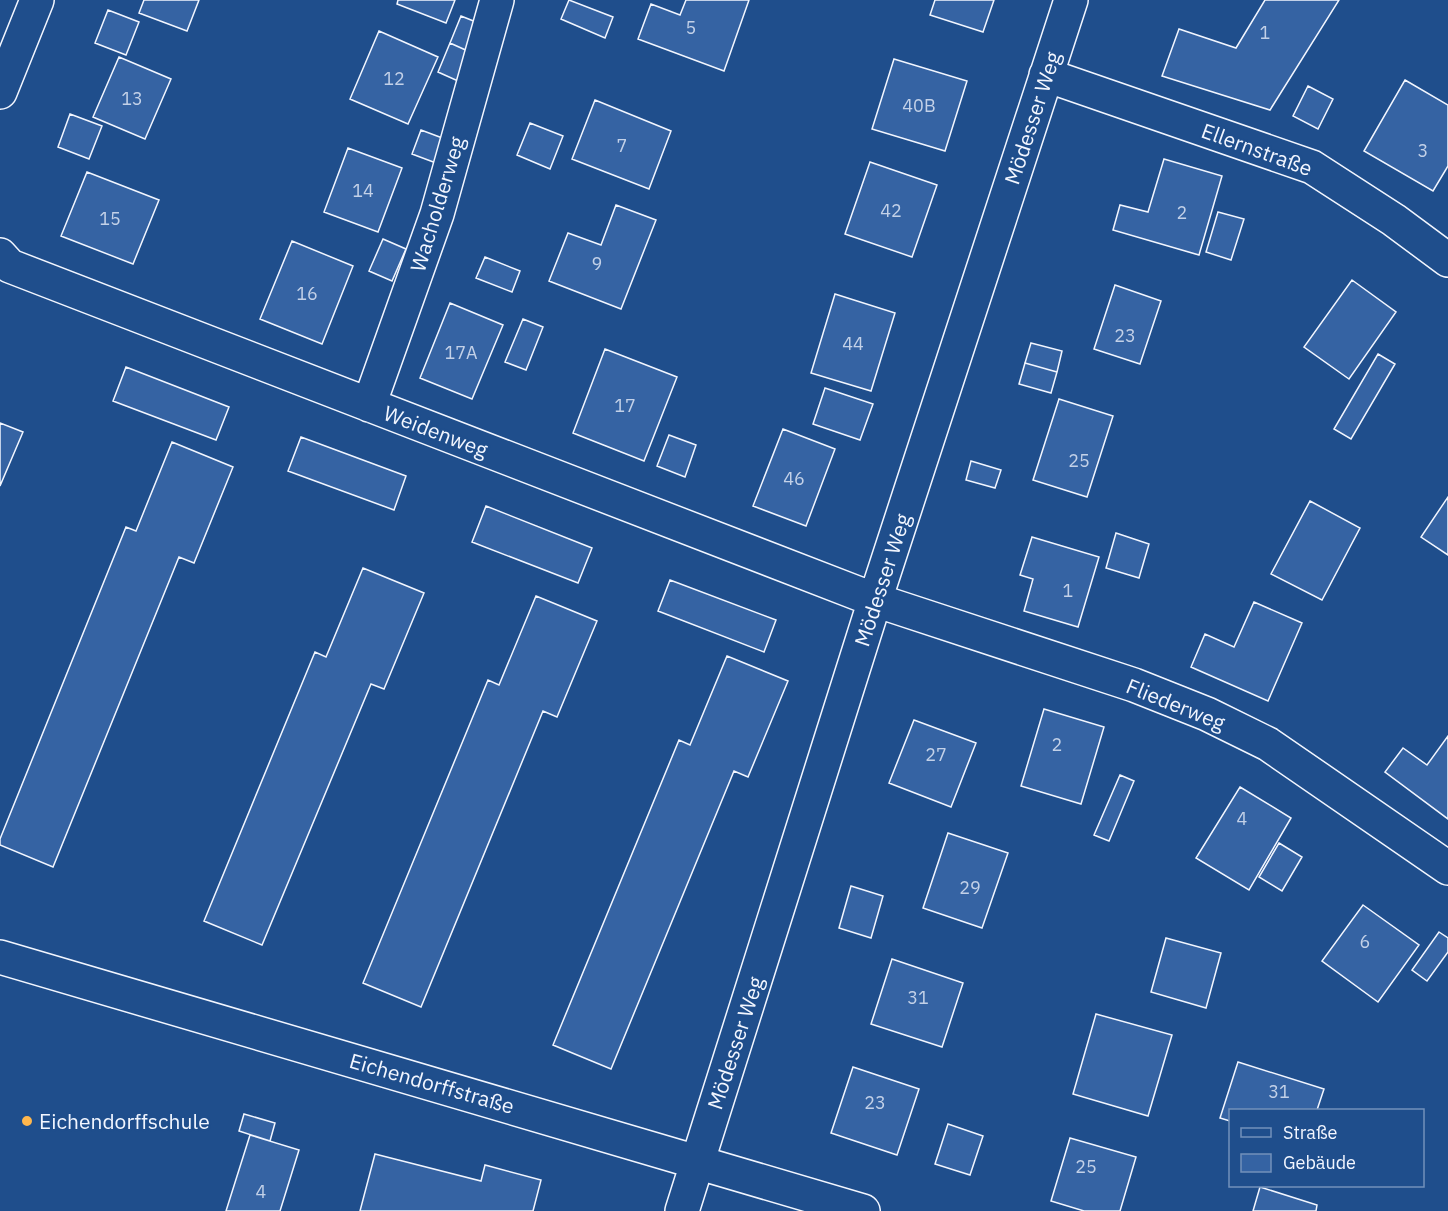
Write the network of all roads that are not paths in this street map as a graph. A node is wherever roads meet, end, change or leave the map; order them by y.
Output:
1 (37, 0) edge
2 (497, 0) edge
3 (1071, 0) edge
4 (1046, 75) junction
5 (0, 92) edge
6 (0, 255) edge
7 (1448, 260) edge
8 (369, 405) junction
9 (875, 600) junction
10 (1448, 868) edge
11 (0, 957) edge
12 (698, 1161) junction
13 (682, 1211) edge
14 (863, 1211) edge

1 - 5 street
2 - 8 street, Wacholderweg
3 - 4 street, Mödesser Weg
4 - 7 street, Ellernstraße
4 - 9 street, Mödesser Weg
6 - 8 street, Weidenweg
8 - 9 street, Weidenweg
9 - 10 street, Fliederweg
9 - 12 street, Mödesser Weg
11 - 12 street, Eichendorffstraße
12 - 13 street, Mödesser Weg
12 - 14 street, Eichendorffstraße

